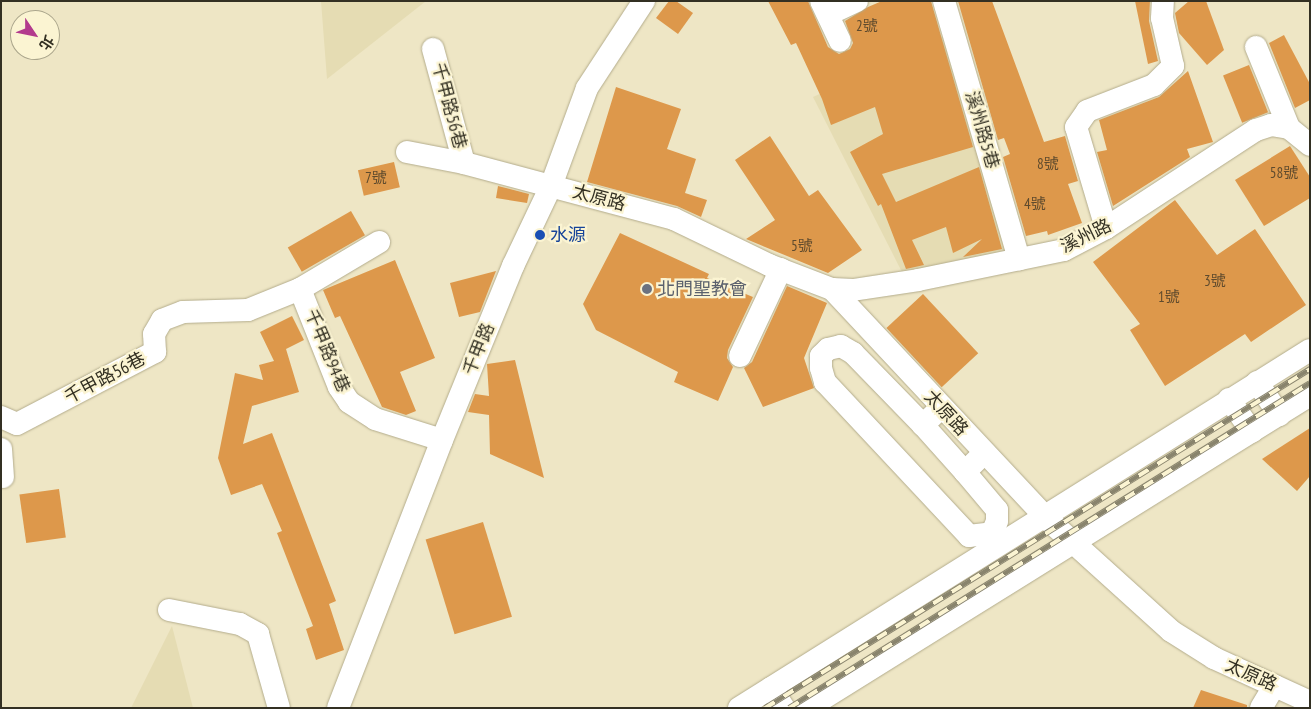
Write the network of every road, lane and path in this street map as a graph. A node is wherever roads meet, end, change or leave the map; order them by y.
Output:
1 (644, 1) edge
2 (857, 1) edge
3 (944, 1) edge
4 (1163, 1) edge
5 (825, 8) edge
6 (840, 41) dead end
7 (1256, 47) dead end
8 (434, 49) dead end
9 (1289, 128) junction
10 (1310, 145) edge
11 (407, 152) dead end
12 (464, 163) junction
13 (551, 186) junction
14 (1106, 228) junction
15 (378, 242) dead end
16 (1019, 259) junction
17 (781, 269) junction
18 (300, 289) junction
19 (832, 289) junction
20 (1310, 350) edge
21 (740, 356) dead end
22 (1257, 382) junction
23 (1310, 395) edge
24 (1229, 399) junction
25 (941, 408) junction
26 (1279, 415) junction
27 (1, 417) edge
28 (923, 425) junction
29 (1252, 432) junction
30 (442, 440) junction
31 (1, 449) edge
32 (984, 453) junction
33 (965, 472) junction
34 (3, 478) dead end
35 (1045, 517) junction
36 (1072, 544) junction
37 (170, 610) dead end
38 (1274, 686) junction
39 (771, 688) junction
40 (1310, 702) edge
41 (743, 707) edge
42 (279, 708) edge
43 (338, 708) edge
44 (784, 708) edge
45 (808, 708) edge
46 (1261, 708) edge

1 - 13 street, 千甲路
2 - 5 street
3 - 16 street, 溪州路5巷
4 - 14 street
5 - 6 street
7 - 9 street
8 - 12 street, 千甲路56巷
9 - 10 street
9 - 14 street, 溪州路
11 - 12 street
12 - 13 street, 千甲路56巷
13 - 17 street, 太原路
13 - 30 street, 千甲路
14 - 16 street, 溪州路
15 - 18 street, 千甲路56巷
16 - 19 street, 溪州路
17 - 19 street, 太原路
17 - 21 street
18 - 27 street, 千甲路56巷
18 - 30 street, 千甲路94巷
19 - 25 street, 太原路
20 - 22 street
22 - 24 street
22 - 26 street
23 - 26 street
24 - 29 street
24 - 35 street
25 - 28 street
25 - 32 street, 太原路
26 - 29 street
28 - 33 street
28 - 33 street
29 - 36 street
30 - 43 street, 千甲路
31 - 34 street
32 - 33 street
32 - 35 street, 太原路
35 - 36 street, 太原路
35 - 39 street
36 - 38 street, 太原路
36 - 45 street
37 - 42 street
38 - 40 street, 太原路
38 - 46 street
39 - 41 street
39 - 44 street

